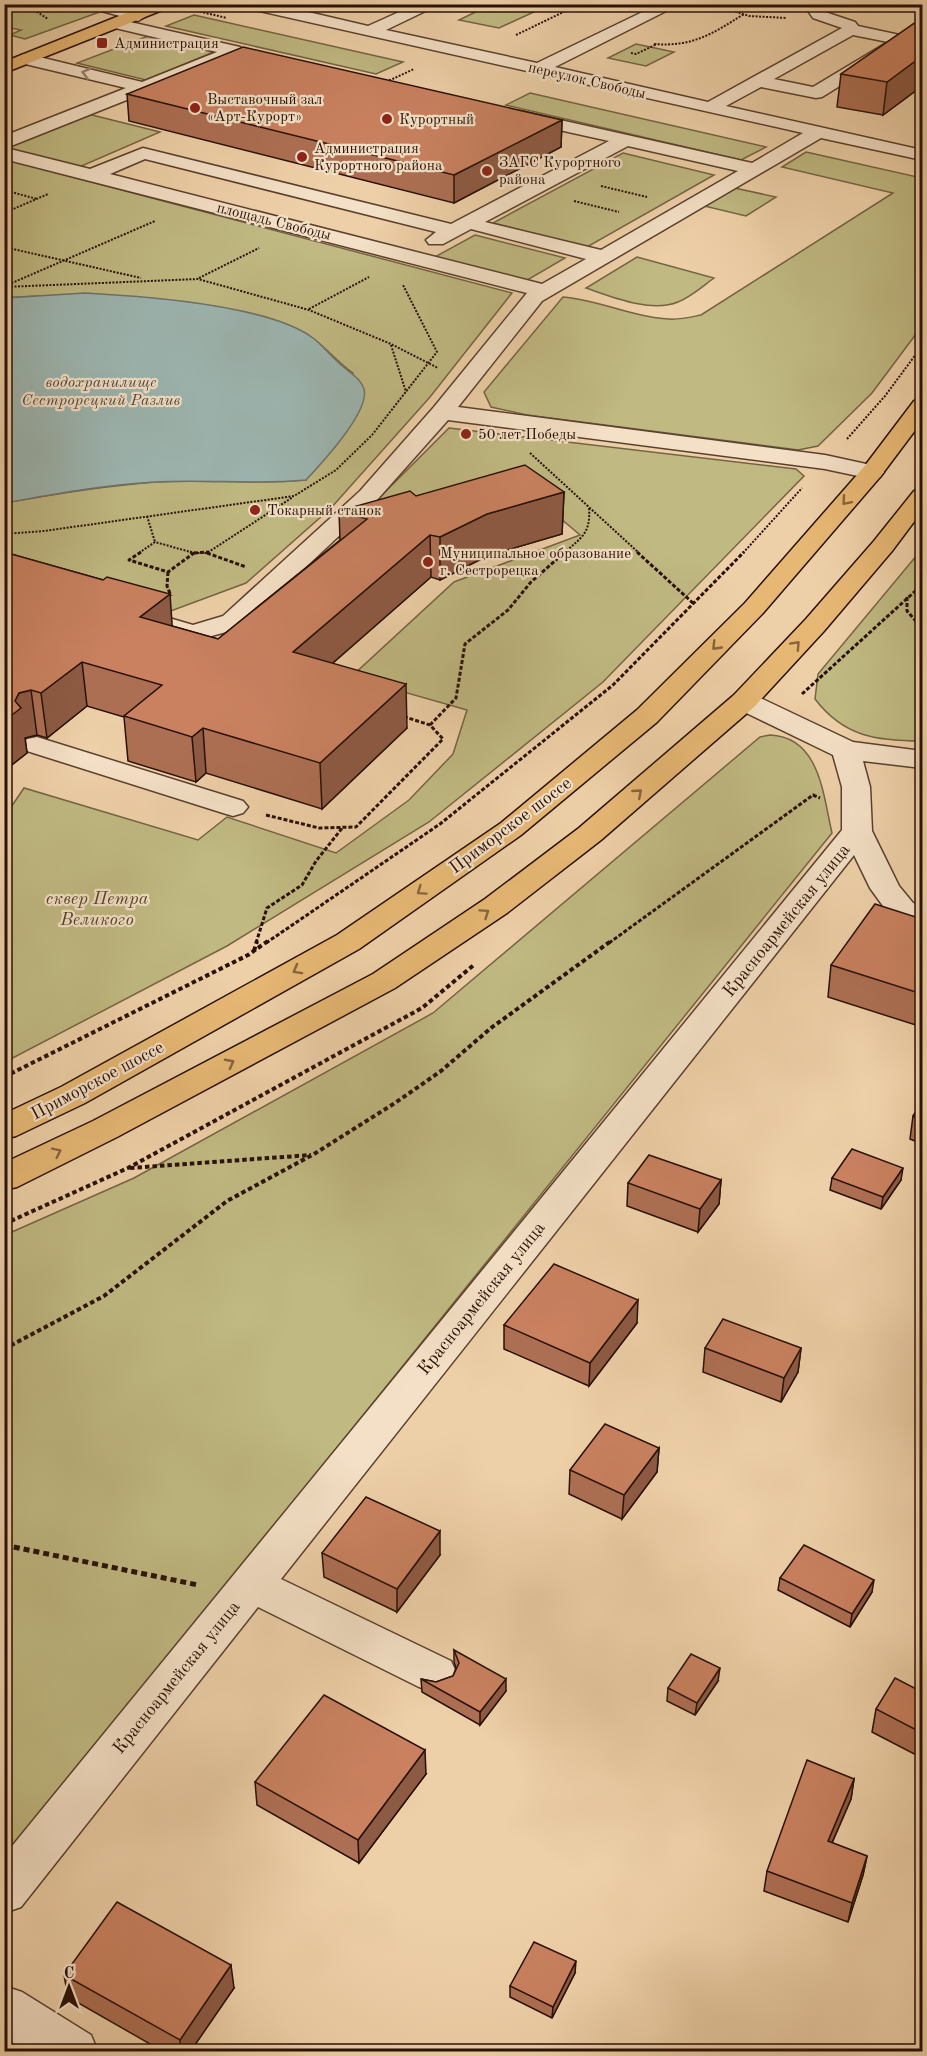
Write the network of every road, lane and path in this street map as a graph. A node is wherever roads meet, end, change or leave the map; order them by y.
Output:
1 (25, 4) edge
2 (67, 4) edge
3 (93, 4) edge
4 (164, 4) edge
5 (251, 4) edge
6 (432, 4) edge
7 (580, 4) edge
8 (672, 4) edge
9 (712, 4) edge
10 (31, 9) junction
11 (820, 10) edge
12 (4, 12) edge
13 (744, 14) junction
14 (138, 15) junction
15 (56, 24) dead end
16 (117, 24) junction
17 (851, 30) junction
18 (369, 31) junction
19 (608, 35) junction
20 (510, 38) dead end
21 (234, 51) junction
22 (256, 56) edge
23 (27, 59) junction
24 (419, 67) dead end
25 (4, 68) edge
26 (539, 69) junction
27 (758, 81) junction
28 (381, 84) edge
29 (143, 87) junction
30 (709, 108) junction
31 (505, 112) edge
32 (818, 132) junction
33 (625, 140) junction
34 (4, 143) edge
35 (4, 153) edge
36 (922, 154) edge
37 (755, 169) junction
38 (93, 175) junction
39 (557, 176) junction
40 (4, 190) edge
41 (530, 190) junction
42 (38, 199) dead end
43 (198, 202) junction
44 (689, 207) junction
45 (662, 223) junction
46 (461, 227) junction
47 (4, 247) edge
48 (603, 257) junction
49 (400, 260) junction
50 (59, 261) junction
51 (147, 280) junction
52 (4, 287) edge
53 (543, 291) junction
54 (309, 310) junction
55 (391, 344) junction
56 (922, 346) edge
57 (428, 363) junction
58 (465, 383) junction
59 (406, 392) junction
60 (922, 406) edge
61 (442, 411) junction
62 (492, 418) junction
63 (825, 462) junction
64 (872, 472) junction
65 (294, 496) junction
66 (922, 496) edge
67 (589, 507) junction
68 (147, 516) junction
69 (4, 534) edge
70 (155, 542) junction
71 (207, 553) junction
72 (194, 554) junction
73 (251, 568) dead end
74 (922, 585) edge
75 (694, 604) junction
76 (127, 614) edge
77 (922, 628) edge
78 (744, 701) junction
79 (396, 714) edge
80 (430, 725) junction
81 (37, 746) dead end
82 (846, 750) junction
83 (922, 759) edge
84 (233, 807) joint
85 (857, 822) junction
86 (343, 827) junction
87 (922, 916) edge
88 (253, 951) junction
89 (4, 1077) edge
90 (4, 1128) edge
91 (314, 1154) junction
92 (128, 1168) dead end
93 (4, 1178) edge
94 (4, 1349) edge
95 (4, 1545) edge
96 (247, 1589) junction
97 (435, 1674) dead end
98 (4, 1892) edge
99 (4, 2009) edge
100 (73, 2052) edge

1 - 10 path
2 - 10 path
3 - 14 street
4 - 14 main road
5 - 18 street, переулок Свободы
6 - 18 street
7 - 20 path
8 - 19 street
9 - 13 path
10 - 12 path
10 - 15 path
11 - 13 path
11 - 17 street
13 - 19 path
14 - 16 main road
16 - 21 street
16 - 23 main road
17 - 27 street
17 - 27 street
18 - 26 street, переулок Свободы
19 - 26 street
21 - 22 street
21 - 29 street
23 - 25 main road
29 -> 23 street
24 - 28 path
26 - 30 street, переулок Свободы
27 - 30 street
29 - 34 street
30 - 32 street, переулок Свободы
31 - 33 street
32 - 36 street, переулок Свободы
32 - 37 street
33 - 37 street
33 - 39 street
35 - 38 street, площадь Свободы
37 - 44 street
38 - 43 street, площадь Свободы
38 - 46 street
39 - 41 street
39 - 44 path
40 - 42 path
41 - 45 path
41 - 46 street
43 - 49 street, площадь Свободы
43 - 50 path
44 - 45 street
45 - 48 street
46 - 48 street
46 - 49 street
47 - 50 path
48 - 53 street
49 - 53 street, площадь Свободы
49 - 54 path
49 - 57 path
50 - 51 path
50 - 52 path
51 - 52 path
51 - 54 path
53 - 58 street
54 - 55 path
55 - 57 path
55 - 59 path
56 - 63 path
57 - 58 path
57 - 59 path
58 - 61 street
59 - 65 path
60 - 64 main road, Приморское шоссе
61 - 62 street
61 - 76 street
62 - 63 street
62 - 67 path
63 - 64 street
63 - 75 path
64 -> 90 main road, Приморское шоссе
65 - 68 path
65 - 71 path
78 -> 66 main road
67 - 75 path
67 - 80 path
68 - 69 path
68 - 70 path
70 - 72 path
70 - 72 path
71 - 72 path
71 - 73 path
74 - 77 path
75 - 88 path
78 - 82 street
93 -> 78 main road
79 - 80 path
80 - 86 path
81 - 84 street
82 - 83 street
82 - 85 street
84 - 86 path
85 - 87 street
85 - 91 path
85 - 96 street, Красноармейская улица
86 - 88 path
88 - 89 path
91 - 92 path
91 - 94 path
95 - 96 path
96 - 97 street
96 - 98 street, Красноармейская улица
99 - 100 street

